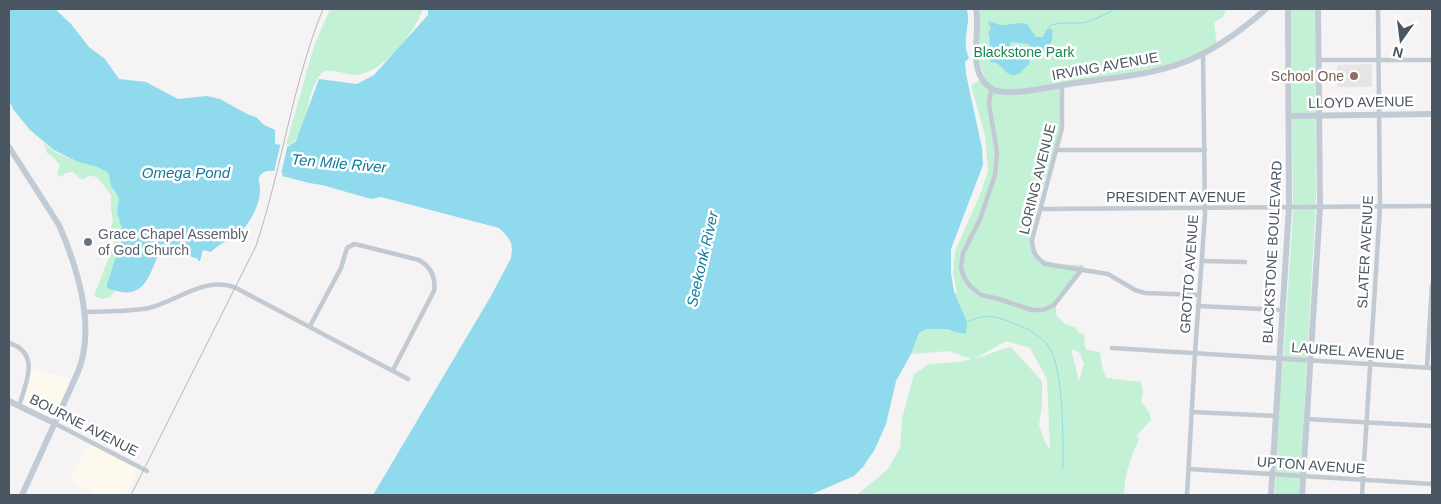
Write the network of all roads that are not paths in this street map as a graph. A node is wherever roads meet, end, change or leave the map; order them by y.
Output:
1 (976, 9) edge
2 (1266, 9) edge
3 (1288, 9) edge
4 (1318, 9) edge
5 (1378, 9) edge
6 (1204, 53) junction
7 (1318, 60) junction
8 (1379, 60) junction
9 (1432, 60) edge
10 (1062, 85) junction
11 (992, 89) junction
12 (1319, 114) junction
13 (1380, 114) junction
14 (1432, 114) edge
15 (1289, 116) junction
16 (9, 147) edge
17 (1057, 150) junction
18 (1205, 150) junction
19 (1432, 206) edge
20 (1320, 207) junction
21 (1380, 207) junction
22 (1205, 208) junction
23 (1289, 208) junction
24 (1040, 210) junction
25 (1203, 261) junction
26 (1245, 262) dead end
27 (1082, 269) junction
28 (1432, 285) edge
29 (1199, 296) junction
30 (1198, 306) junction
31 (1282, 310) junction
32 (84, 312) junction
33 (310, 326) junction
34 (9, 344) edge
35 (1112, 348) dead end
36 (1195, 353) junction
37 (1279, 358) junction
38 (1310, 360) junction
39 (1370, 364) junction
40 (1429, 368) edge
41 (392, 370) junction
42 (408, 378) dead end
43 (9, 402) edge
44 (19, 406) junction
45 (1192, 412) junction
46 (1276, 416) junction
47 (1306, 418) junction
48 (1366, 422) junction
49 (54, 423) junction
50 (1432, 426) edge
51 (1189, 469) junction
52 (146, 472) dead end
53 (1272, 474) junction
54 (1302, 476) junction
55 (1362, 480) junction
56 (1432, 484) edge
57 (22, 495) edge
58 (1187, 495) edge
59 (1271, 495) edge
60 (1302, 495) edge
61 (1362, 495) edge

1 - 11 main road
2 - 6 main road, IRVING AVENUE
3 - 15 main road, BLACKSTONE BOULEVARD
4 - 7 main road
5 - 8 street, SLATER AVENUE
6 - 10 main road, IRVING AVENUE
6 - 18 street, GROTTO AVENUE
7 - 8 street
7 - 12 main road
8 - 9 street
8 - 13 street, SLATER AVENUE
10 - 11 main road, IRVING AVENUE
10 - 17 street, LORING AVENUE
11 - 27 street
12 - 13 main road, LLOYD AVENUE
12 - 15 main road, LLOYD AVENUE
12 - 20 main road
13 - 14 main road, LLOYD AVENUE
13 - 21 street, SLATER AVENUE
15 - 23 main road, BLACKSTONE BOULEVARD
16 - 32 main road
17 - 18 street
17 - 24 street, LORING AVENUE
18 - 22 street, GROTTO AVENUE
19 - 21 street, PRESIDENT AVENUE
20 - 21 street, PRESIDENT AVENUE
20 - 23 street, PRESIDENT AVENUE
20 - 38 main road
21 - 39 street, SLATER AVENUE
22 - 23 street, PRESIDENT AVENUE
22 - 24 street, PRESIDENT AVENUE
22 - 25 street, GROTTO AVENUE
23 - 31 main road, BLACKSTONE BOULEVARD
24 - 27 street, LORING AVENUE
25 - 26 street
25 - 29 street, GROTTO AVENUE
27 - 29 street, LORING AVENUE
28 - 40 street
29 - 30 street, GROTTO AVENUE
30 - 31 street
30 - 36 street, GROTTO AVENUE
31 - 37 main road, BLACKSTONE BOULEVARD
32 - 33 street
32 - 49 main road
33 - 41 street
33 - 41 street
34 - 44 street
35 - 36 street, LAUREL AVENUE
36 - 37 street, LAUREL AVENUE
36 - 45 street, GROTTO AVENUE
37 - 38 street, LAUREL AVENUE
37 - 46 main road, BLACKSTONE BOULEVARD
38 - 39 street, LAUREL AVENUE
38 - 47 main road
39 - 40 street, LAUREL AVENUE
39 - 48 street, SLATER AVENUE
41 - 42 street
43 - 44 main road, BOURNE AVENUE
44 - 49 main road, BOURNE AVENUE
45 - 46 street
45 - 51 street, GROTTO AVENUE
46 - 53 main road, BLACKSTONE BOULEVARD
47 - 48 street
47 - 54 main road
48 - 50 street
48 - 55 street, SLATER AVENUE
49 - 52 street, BOURNE AVENUE
49 - 57 main road
51 - 53 street, UPTON AVENUE
51 - 58 street, GROTTO AVENUE
53 - 54 street, UPTON AVENUE
53 - 59 main road, BLACKSTONE BOULEVARD
54 - 55 street, UPTON AVENUE
54 - 60 main road
55 - 56 street, UPTON AVENUE
55 - 61 street, SLATER AVENUE

